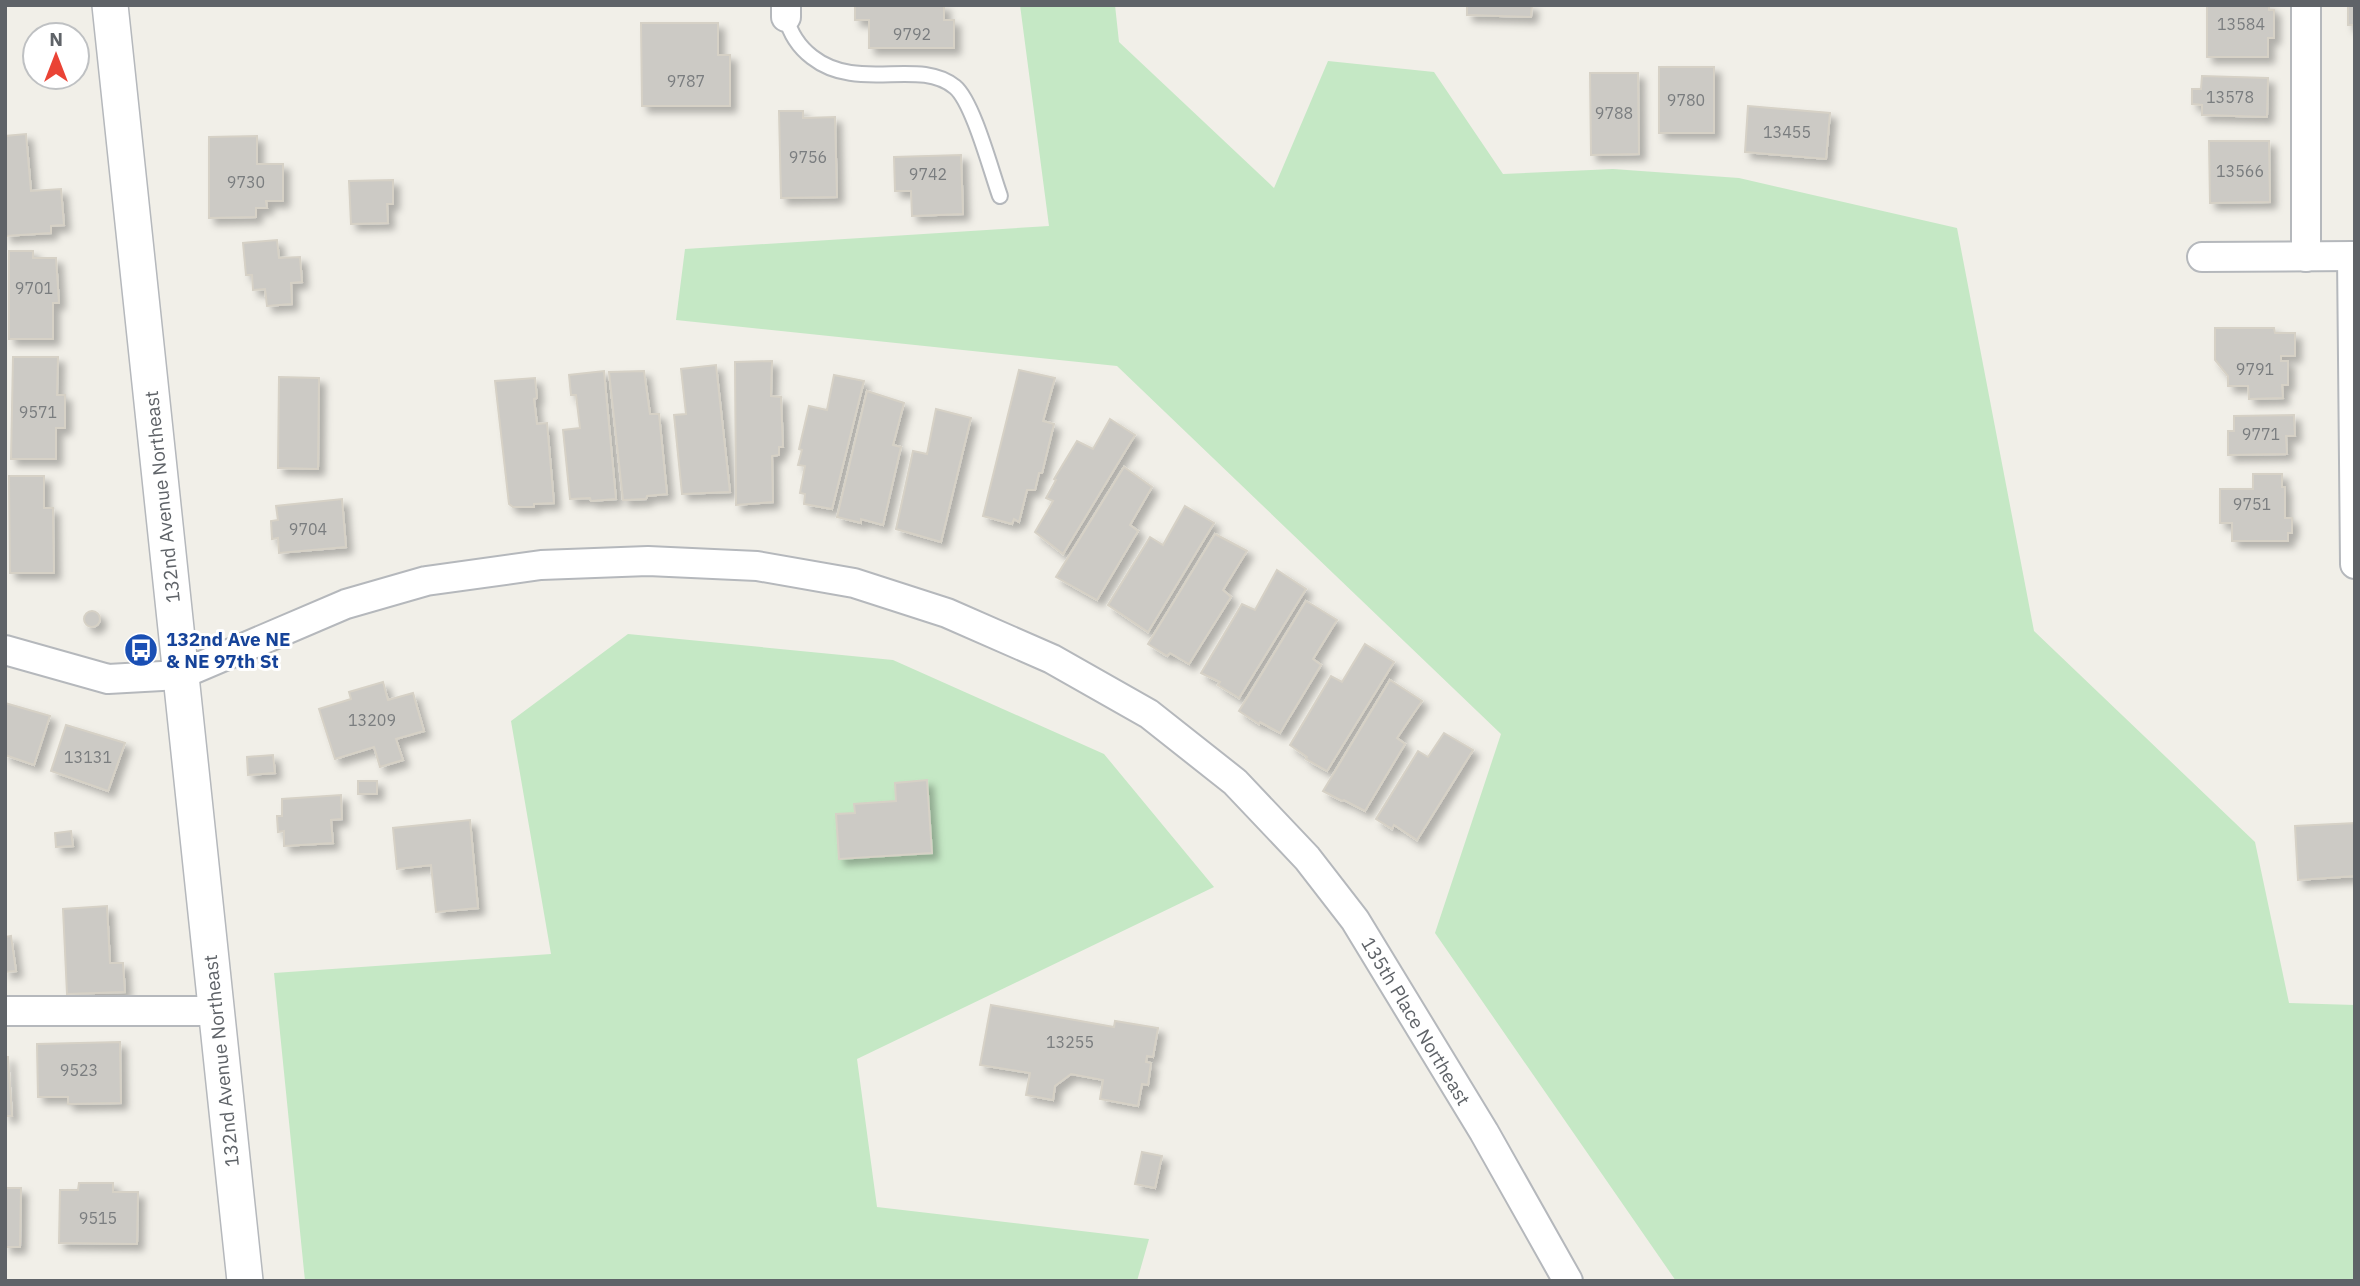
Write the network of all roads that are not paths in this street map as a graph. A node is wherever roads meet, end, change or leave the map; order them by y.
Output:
1 (110, 5) edge
2 (2306, 5) edge
3 (786, 11) edge
4 (1000, 196) dead end
5 (2353, 256) edge
6 (2202, 257) dead end
7 (2306, 257) junction
8 (2355, 564) edge
9 (5, 650) edge
10 (180, 675) junction
11 (5, 1011) edge
12 (215, 1012) junction
13 (245, 1281) edge
14 (1568, 1281) edge

1 - 10 street, 132nd Avenue Northeast
2 - 7 street
3 - 4 lane
5 - 7 street
5 - 8 street
6 - 7 street
9 - 10 street, 135th Place Northeast
10 - 12 street, 132nd Avenue Northeast
10 - 14 street, 135th Place Northeast
11 - 12 street
12 - 13 street, 132nd Avenue Northeast

